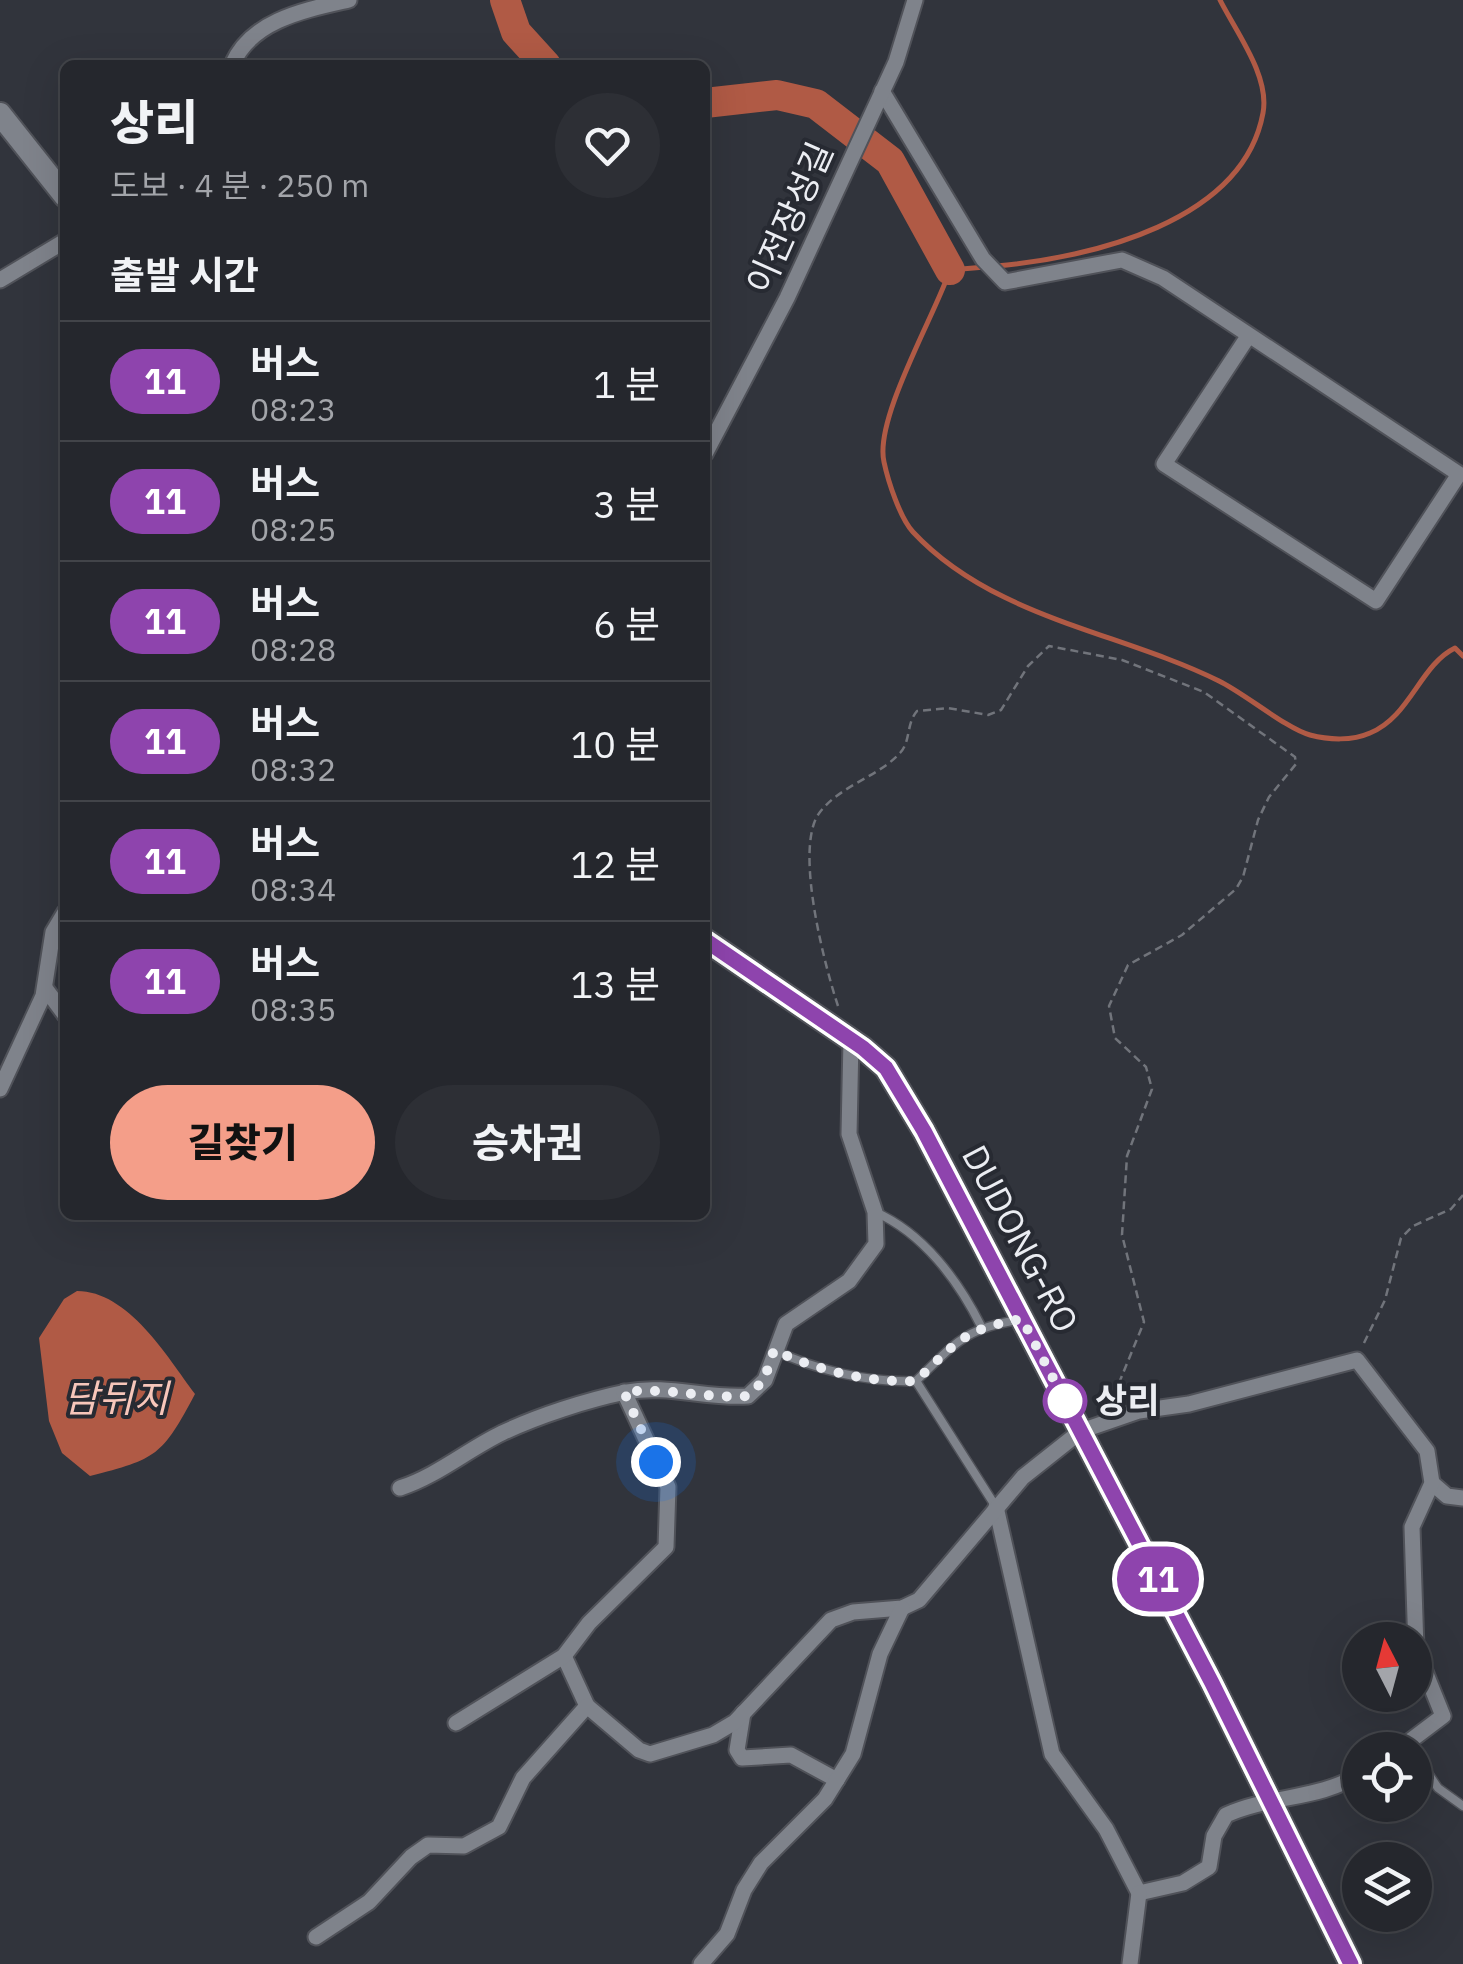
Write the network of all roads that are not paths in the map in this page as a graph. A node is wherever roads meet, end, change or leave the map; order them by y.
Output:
1 (349, 0) edge
2 (915, 0) edge
3 (236, 60) edge
4 (878, 97) junction
5 (0, 114) edge
6 (60, 190) edge
7 (60, 245) edge
8 (0, 280) edge
9 (1250, 335) junction
10 (710, 444) edge
11 (60, 920) edge
12 (710, 943) edge
13 (44, 988) junction
14 (60, 1009) edge
15 (852, 1040) junction
16 (0, 1090) edge
17 (874, 1212) junction
18 (1022, 1319) junction
19 (981, 1326) junction
20 (774, 1350) junction
21 (916, 1381) junction
22 (624, 1392) junction
23 (1081, 1431) junction
24 (1432, 1484) junction
25 (400, 1488) dead end
26 (1463, 1498) edge
27 (996, 1507) junction
28 (902, 1608) junction
29 (564, 1656) junction
30 (586, 1706) junction
31 (743, 1713) junction
32 (456, 1723) dead end
33 (1427, 1732) edge
34 (837, 1780) junction
35 (1432, 1780) edge
36 (1342, 1786) edge
37 (1270, 1800) junction
38 (1463, 1806) edge
39 (1139, 1893) junction
40 (316, 1937) dead end
41 (701, 1964) edge
42 (1130, 1964) edge
43 (1351, 1964) edge

1 - 3 street
2 - 4 street, 이전장성길
4 - 9 street
4 - 10 street, 이전장성길
5 - 6 main road
7 - 8 street
9 - 9 street
11 - 13 street
12 - 15 main road, DUDONG-RO
13 - 14 street
13 - 16 street
15 - 17 street
15 - 18 main road, DUDONG-RO
17 - 19 lane
17 - 20 street
18 - 19 lane
18 - 23 main road, DUDONG-RO
19 - 21 lane
20 - 21 lane
20 - 22 street
21 - 27 lane
22 - 25 street
22 - 29 street
23 - 24 street
23 - 27 street
23 - 37 main road, DUDONG-RO
24 - 26 street
24 - 33 street
27 - 28 street
27 - 39 street
28 - 31 street
28 - 34 street
29 - 30 street
29 - 32 street
30 - 31 street
30 - 40 street
31 - 34 street
34 - 41 street
35 - 38 lane
36 - 37 street
37 - 39 street
37 - 43 main road, DUDONG-RO
39 - 42 street

